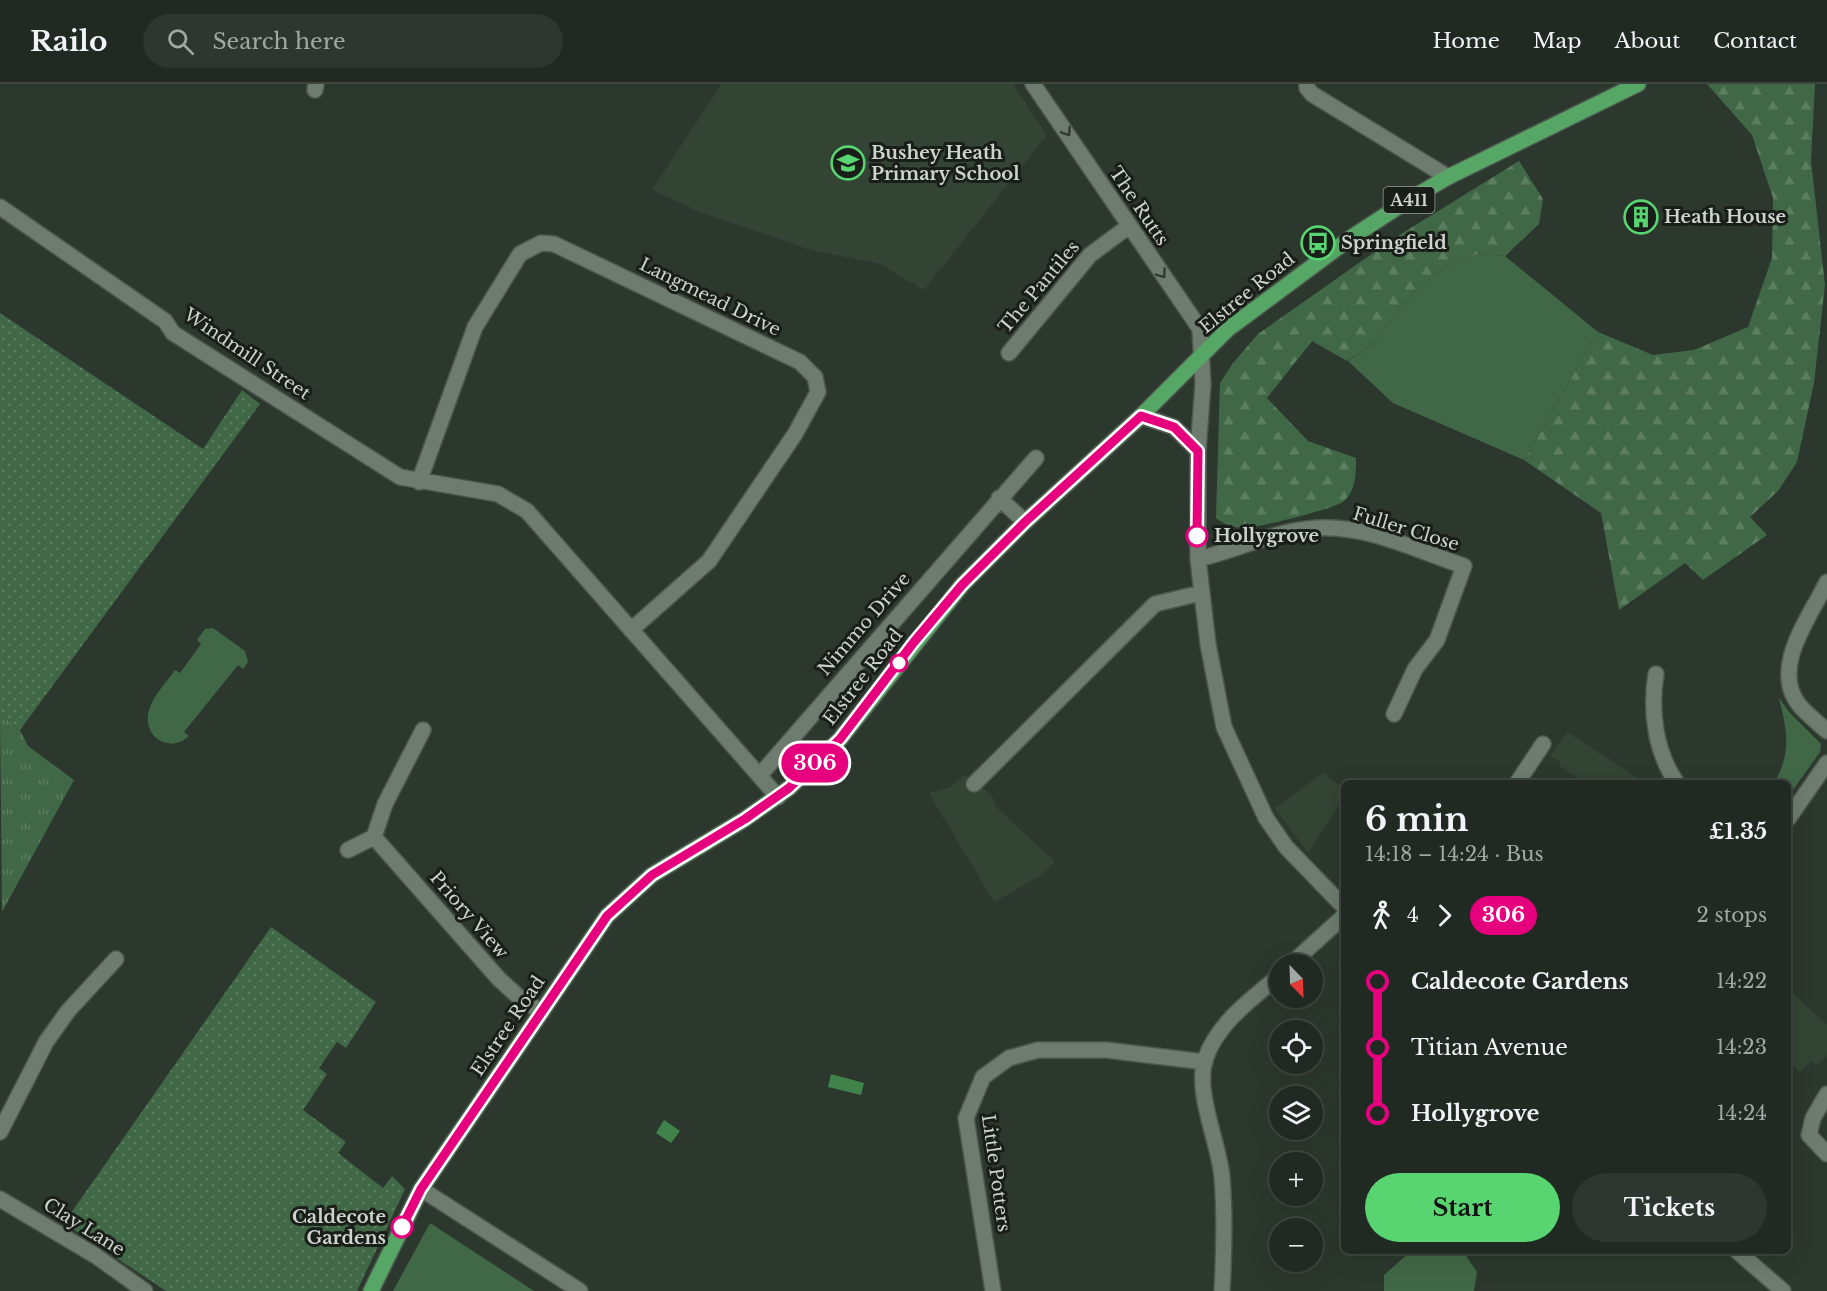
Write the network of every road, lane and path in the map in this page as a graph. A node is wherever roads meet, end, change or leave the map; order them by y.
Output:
1 (1034, 84) edge
2 (1307, 84) edge
3 (1638, 84) edge
4 (1448, 177) junction
5 (0, 207) edge
6 (1129, 226) junction
7 (1009, 353) dead end
8 (1203, 353) junction
9 (1141, 416) junction
10 (1198, 451) junction
11 (1036, 458) dead end
12 (419, 482) junction
13 (999, 498) junction
14 (1025, 522) junction
15 (1198, 559) junction
16 (1827, 582) edge
17 (1201, 593) junction
18 (631, 630) junction
19 (1656, 674) dead end
20 (1394, 714) dead end
21 (423, 730) dead end
22 (1827, 731) edge
23 (1543, 744) dead end
24 (1827, 763) edge
25 (759, 775) junction
26 (1519, 780) edge
27 (1675, 780) edge
28 (974, 784) dead end
29 (778, 796) junction
30 (1791, 815) edge
31 (374, 837) junction
32 (348, 850) dead end
33 (1341, 904) edge
34 (1341, 919) edge
35 (1302, 954) edge
36 (116, 959) dead end
37 (1269, 985) edge
38 (542, 1012) junction
39 (1204, 1062) junction
40 (1827, 1094) edge
41 (0, 1132) edge
42 (1827, 1152) edge
43 (421, 1189) junction
44 (0, 1199) edge
45 (1741, 1254) edge
46 (145, 1291) edge
47 (371, 1291) edge
48 (580, 1291) edge
49 (993, 1291) edge
50 (1222, 1291) edge
51 (1784, 1291) edge

1 -> 6 street, The Rutts
2 - 4 street
3 - 4 main road, Elstree Road / A411
4 - 8 main road, Elstree Road / A411
5 - 12 street, Windmill Street
6 - 7 street, The Pantiles
6 -> 8 street, The Rutts
8 - 9 main road, Elstree Road / A411
8 - 10 street, The Rutts
9 - 10 street
9 - 14 main road, Elstree Road / A411
10 - 15 street, The Rutts
11 - 13 street, Nimmo Drive
12 - 18 street, Windmill Street
12 - 18 street, Langmead Drive
13 - 14 street
13 - 25 street, Nimmo Drive
14 - 29 main road, Elstree Road / A411
15 - 17 street, The Rutts
15 - 20 street, Fuller Close
16 - 22 street
17 - 28 street
17 - 33 street, The Rutts
18 - 25 street, Windmill Street
19 - 27 street
21 - 31 street
23 - 26 street
24 - 30 street
25 - 29 street, Windmill Street
29 - 38 main road, Elstree Road / A411
31 - 32 street
31 - 38 street, Priory View
34 - 35 street
36 - 41 street
37 - 39 street
38 - 43 main road, Elstree Road / A411
39 - 49 street, Little Potters
39 - 50 street
40 - 42 street
43 - 47 main road, Elstree Road / A411
43 - 48 street
44 - 46 street, Clay Lane
45 - 51 street

